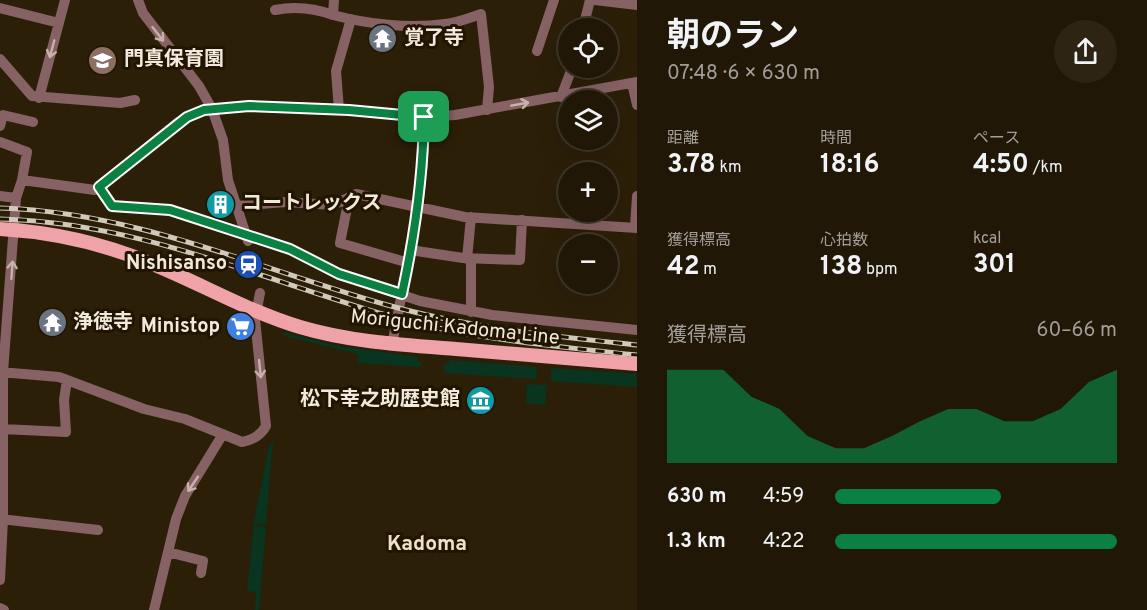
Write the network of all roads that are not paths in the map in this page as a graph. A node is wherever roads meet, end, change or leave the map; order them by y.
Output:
1 (65, 0) edge
2 (138, 0) edge
3 (334, 0) edge
4 (554, 0) edge
5 (592, 0) edge
6 (637, 5) edge
7 (0, 8) edge
8 (275, 10) dead end
9 (333, 15) junction
10 (586, 18) edge
11 (351, 20) junction
12 (59, 23) junction
13 (537, 51) dead end
14 (0, 59) edge
15 (635, 83) edge
16 (598, 90) edge
17 (39, 98) junction
18 (558, 98) edge
19 (135, 100) dead end
20 (637, 105) edge
21 (212, 109) junction
22 (339, 110) junction
23 (487, 110) junction
24 (424, 117) junction
25 (33, 122) dead end
26 (0, 126) edge
27 (0, 142) edge
28 (22, 180) junction
29 (99, 187) junction
30 (0, 196) edge
31 (637, 196) edge
32 (16, 198) junction
33 (349, 198) junction
34 (236, 206) junction
35 (418, 209) junction
36 (471, 218) junction
37 (522, 220) junction
38 (636, 227) edge
39 (0, 230) edge
40 (15, 230) junction
41 (247, 239) junction
42 (410, 250) junction
43 (469, 259) junction
44 (409, 263) junction
45 (260, 293) dead end
46 (402, 294) junction
47 (256, 311) junction
48 (471, 312) junction
49 (637, 330) edge
50 (392, 345) junction
51 (637, 364) edge
52 (2, 372) edge
53 (67, 380) junction
54 (2, 429) junction
55 (223, 434) junction
56 (1, 519) edge
57 (98, 530) dead end
58 (168, 552) junction
59 (201, 573) dead end
60 (0, 580) edge
61 (0, 608) edge
62 (4, 610) edge
63 (154, 610) edge

1 - 12 street
2 -> 21 street
3 - 9 street
4 - 13 street
5 - 6 street
5 - 10 street
7 - 12 street
8 - 9 street
9 - 11 street
11 - 22 street
11 - 23 street
12 -> 17 street
14 - 17 street
15 - 16 street
15 - 20 street
17 - 19 street
23 -> 18 street
21 - 22 street
21 - 29 street
21 - 34 street
22 - 24 street
23 - 24 street
24 - 35 street
25 - 26 street
27 - 28 street
28 - 29 street
28 - 32 street
29 - 41 street
30 - 32 street
31 - 38 street
32 - 40 street
33 - 34 street
33 - 35 street
33 - 44 street
34 - 41 street
35 - 36 street
35 - 42 street
36 - 37 street
36 - 43 street
37 - 38 street
37 - 43 street
39 - 40 main road, Moriguchi Kadoma Line
40 - 47 main road, Moriguchi Kadoma Line
52 -> 40 street
41 - 46 street
42 - 43 street
42 - 44 street
43 - 48 street
44 - 46 street
45 - 47 street
46 - 48 street
46 - 50 street
47 - 50 main road, Moriguchi Kadoma Line
47 -> 55 street
48 - 49 street
50 - 51 main road, Moriguchi Kadoma Line
52 - 53 street
52 - 54 street
53 - 54 street
53 - 55 street
54 - 56 street
55 -> 58 street
56 - 57 street
56 - 60 street
58 - 59 street
58 - 63 street
61 - 62 street

